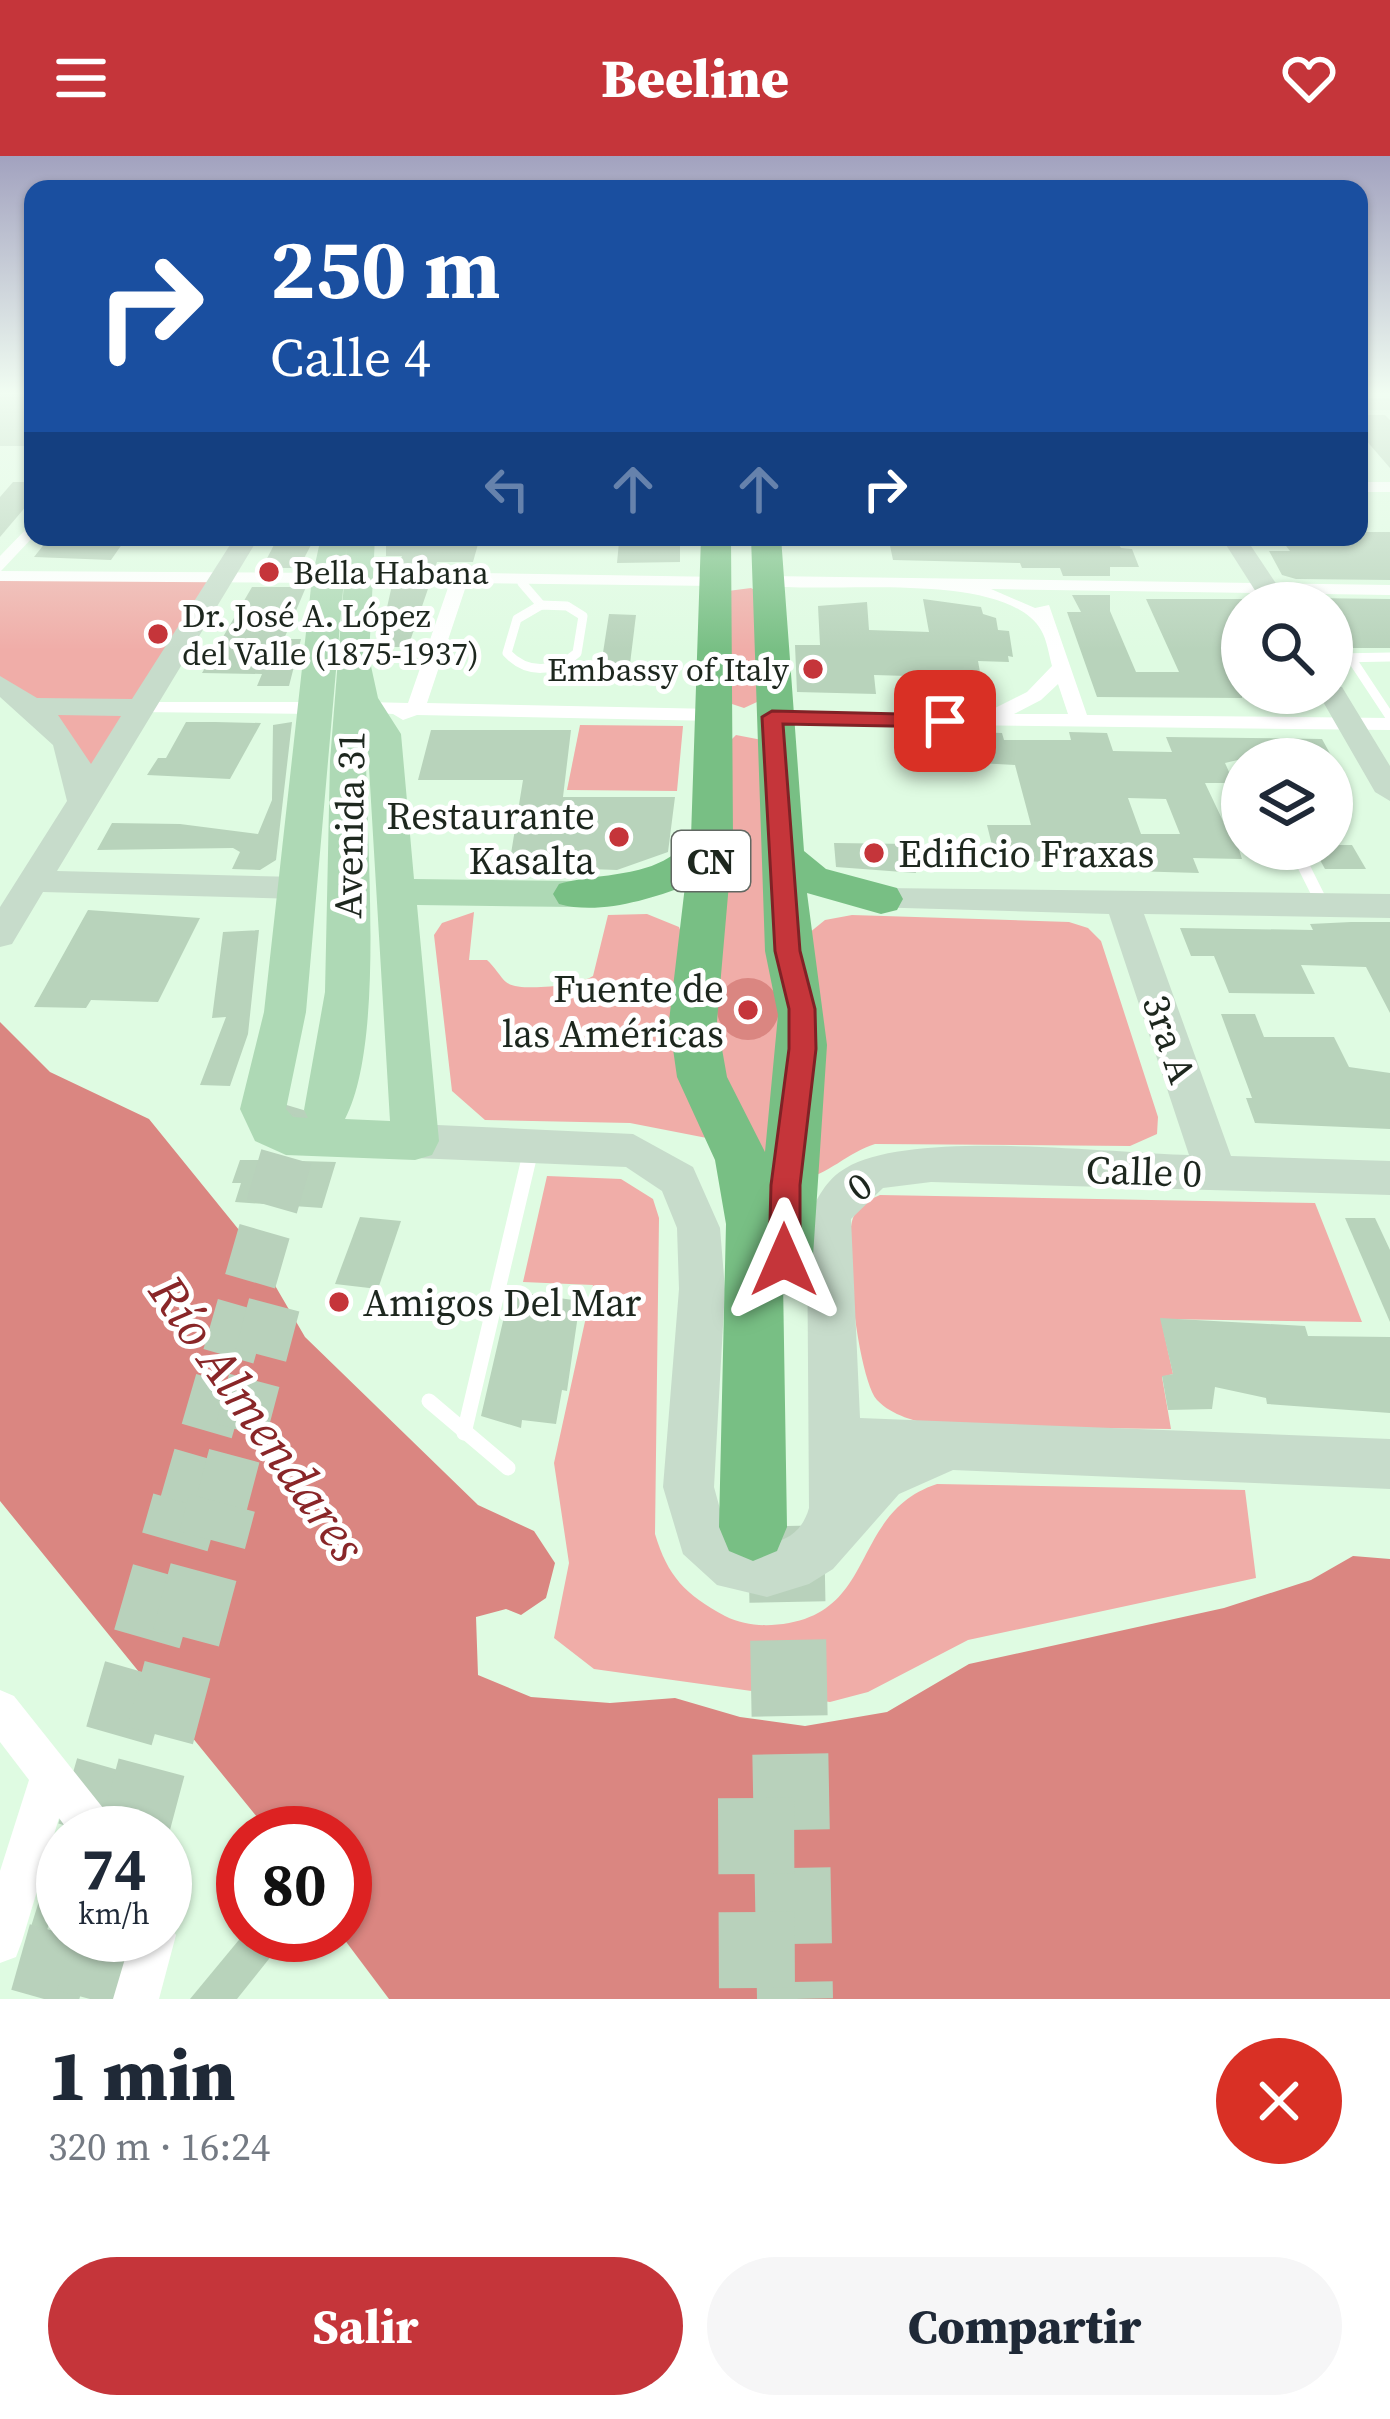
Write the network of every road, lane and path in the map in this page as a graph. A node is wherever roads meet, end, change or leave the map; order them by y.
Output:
1 (24, 538) edge
2 (243, 546) edge
3 (335, 546) edge
4 (337, 546) edge
5 (360, 546) edge
6 (716, 546) edge
7 (766, 546) edge
8 (1239, 546) edge
9 (0, 566) edge
10 (0, 576) edge
11 (358, 576) junction
12 (224, 577) junction
13 (326, 578) junction
14 (460, 578) junction
15 (532, 581) junction
16 (716, 581) junction
17 (768, 581) junction
18 (910, 581) junction
19 (1034, 582) junction
20 (1262, 582) edge
21 (1390, 590) edge
22 (1353, 592) edge
23 (1221, 593) edge
24 (542, 605) junction
25 (444, 625) junction
26 (1049, 626) junction
27 (1390, 657) edge
28 (354, 658) junction
29 (432, 658) junction
30 (1062, 665) junction
31 (0, 684) edge
32 (30, 706) junction
33 (143, 708) junction
34 (314, 708) junction
35 (416, 708) junction
36 (514, 708) junction
37 (1345, 714) edge
38 (715, 716) junction
39 (772, 717) junction
40 (1390, 720) edge
41 (376, 721) junction
42 (945, 721) junction
43 (1080, 722) junction
44 (1351, 723) junction
45 (1390, 792) edge
46 (83, 803) junction
47 (712, 838) junction
48 (59, 841) junction
49 (785, 858) junction
50 (1306, 870) edge
51 (33, 881) junction
52 (108, 883) junction
53 (299, 888) junction
54 (400, 892) junction
55 (478, 893) junction
56 (575, 894) junction
57 (881, 898) junction
58 (1052, 903) junction
59 (1123, 904) junction
60 (1324, 905) junction
61 (1390, 906) edge
62 (0, 935) edge
63 (787, 936) junction
64 (706, 937) junction
65 (403, 943) junction
66 (1137, 944) junction
67 (1192, 1101) junction
68 (425, 1111) junction
69 (321, 1119) junction
70 (532, 1145) junction
71 (898, 1167) joint
72 (1145, 1172) junction
73 (1216, 1173) junction
74 (1390, 1178) edge
75 (429, 1401) dead end
76 (464, 1432) junction
77 (836, 1441) junction
78 (956, 1446) junction
79 (1390, 1464) edge
80 (508, 1468) dead end
81 (790, 1526) junction
82 (0, 1710) edge
83 (51, 1775) junction
84 (75, 1806) edge
85 (0, 1941) edge
86 (146, 1962) edge
87 (136, 1999) edge

1 - 9 street
2 - 12 street
3 - 13 main road
4 - 69 main road, Avenida 31
5 - 11 main road, Avenida 31
6 - 16 highway, CN
7 - 17 highway, CN
8 - 20 street
10 - 12 street
11 - 14 street
11 - 28 main road, Avenida 31
12 - 13 street
12 - 33 street
13 - 34 main road
14 - 15 street
14 - 25 street
15 - 16 street
15 - 24 lane
15 - 25 street
16 - 38 highway, CN
17 - 18 street
17 - 39 highway, CN
18 - 19 street
18 - 26 street
19 - 23 street
19 - 26 street
21 - 22 street
24 - 24 lane
25 - 29 street
26 - 30 street
27 - 40 lane
28 - 41 main road
28 - 69 main road, Avenida 31
29 - 35 street
29 - 36 street
30 - 42 street
30 - 43 street
31 - 32 street
32 - 33 street
32 - 46 street
33 - 34 street
33 - 46 street
34 - 53 main road
35 - 36 street
35 - 41 street
36 - 38 street
37 - 44 street
38 - 47 highway, CN
39 - 42 street
39 - 49 highway, CN
40 - 44 street
41 - 54 main road
42 - 43 street
43 - 44 street
44 - 45 street
46 - 48 street
47 - 56 highway
47 - 64 highway, CN
48 - 51 street
48 - 52 street
49 - 57 highway
49 - 63 highway, CN
50 - 60 lane
51 - 52 street
51 - 62 street
52 - 53 street
53 - 69 main road
54 - 55 main road
54 - 65 main road
55 - 56 main road
55 - 65 main road
56 - 64 highway
57 - 58 street
57 - 63 highway
58 - 59 street
58 - 66 street
59 - 60 street
59 - 66 street, 3ra A
60 - 61 street
63 - 81 highway, CN
64 - 81 highway, CN
65 - 68 main road
66 - 67 street, 3ra A
67 - 72 street
67 - 73 street, 3ra A
68 - 69 main road
68 - 69 main road
68 - 70 street
70 - 76 lane
70 - 81 street
71 - 72 street, Calle 0
71 - 77 street, 0
72 - 73 street, Calle 0
73 - 74 street, Calle 0
75 - 76 lane
76 - 80 lane
77 - 78 street
77 - 81 street
78 - 79 street
78 - 81 street
82 - 83 street
83 - 84 street
83 - 85 street
86 - 87 street

